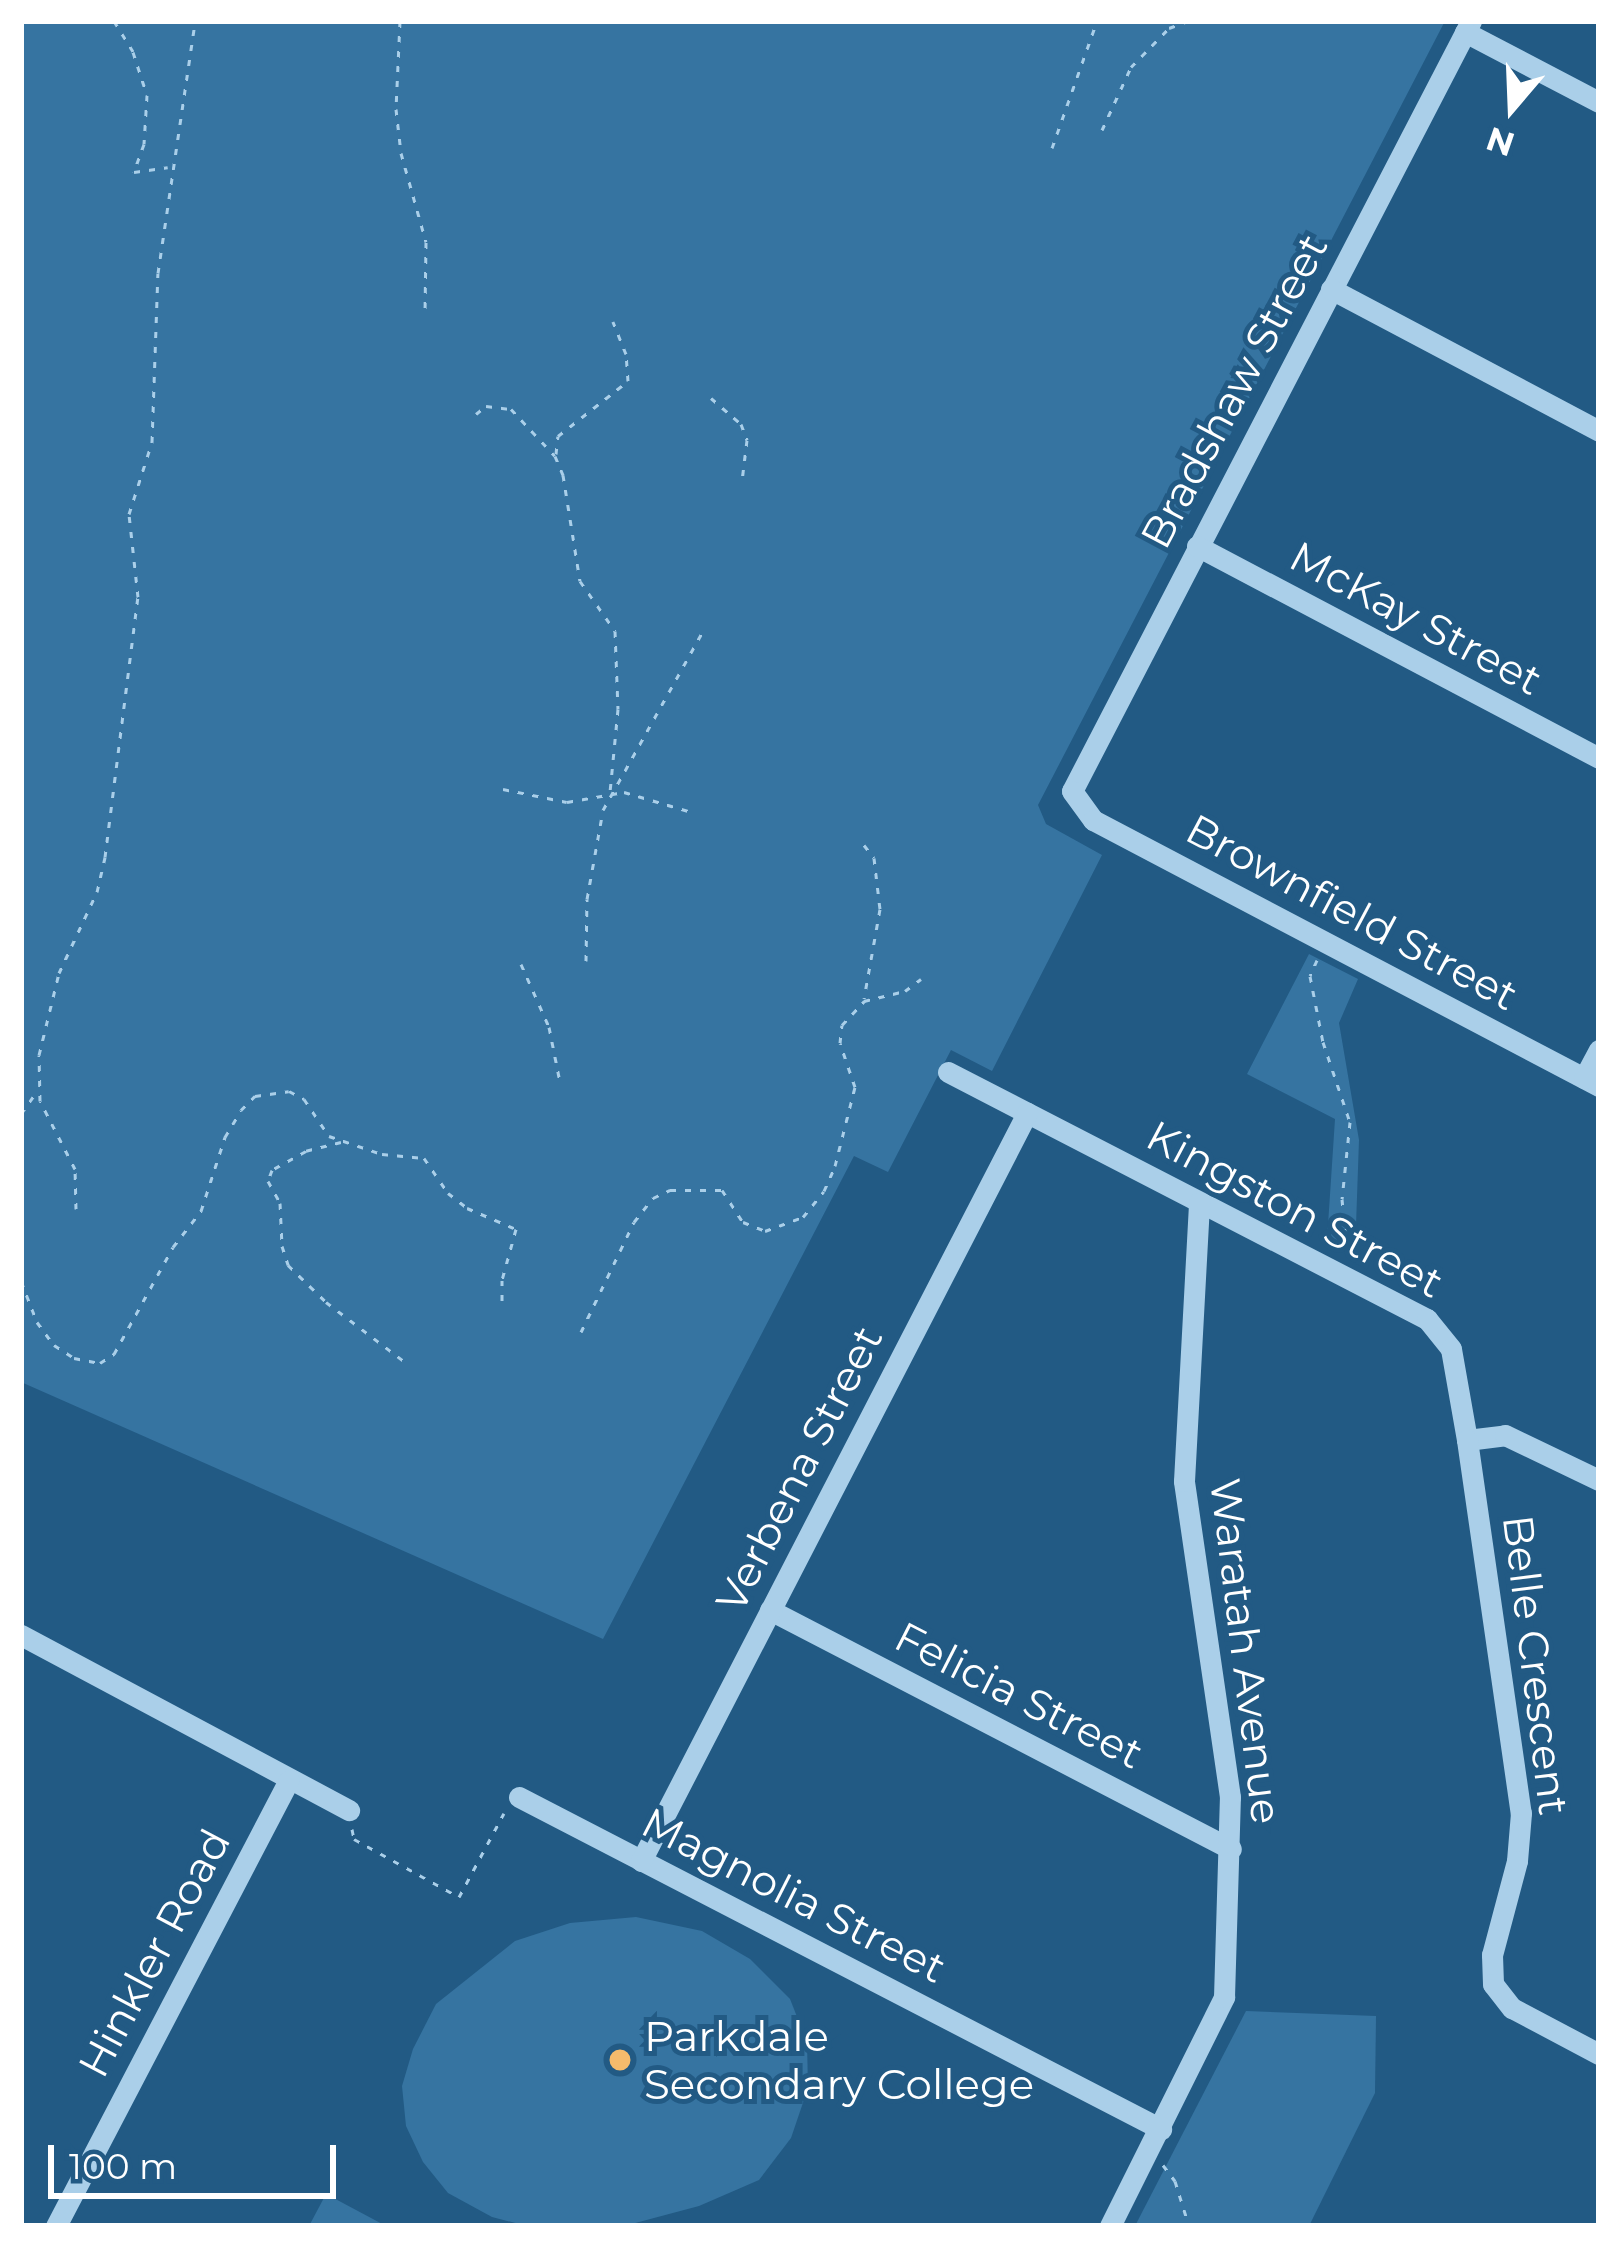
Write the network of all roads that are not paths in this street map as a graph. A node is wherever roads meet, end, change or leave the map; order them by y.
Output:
1 (1468, 26) edge
2 (1599, 102) edge
3 (1331, 289) junction
4 (1599, 430) edge
5 (1197, 546) junction
6 (1599, 758) edge
7 (1074, 799) joint
8 (1599, 1050) edge
9 (948, 1072) dead end
10 (1592, 1082) edge
11 (1027, 1113) junction
12 (1199, 1202) junction
13 (1467, 1440) junction
14 (1599, 1480) edge
15 (770, 1610) junction
16 (21, 1635) edge
17 (289, 1780) junction
18 (512, 1803) road end
19 (349, 1810) road end
20 (1232, 1849) junction
21 (641, 1861) junction
22 (1599, 2054) edge
23 (1161, 2129) junction
24 (56, 2226) edge
25 (1110, 2226) edge

1 - 2 street
1 - 3 street, Bradshaw Street
3 - 4 street
3 - 5 street, Bradshaw Street
5 - 6 street, McKay Street
5 - 7 street, Bradshaw Street
7 - 10 street, Brownfield Street
8 - 10 street
9 - 11 street, Kingston Street
11 - 12 street, Kingston Street
11 - 15 street, Verbena Street
12 - 13 street, Kingston Street
12 - 20 street, Waratah Avenue
13 - 14 street
13 - 22 street, Belle Crescent
15 - 20 street, Felicia Street
15 - 21 street, Verbena Street
16 - 17 street
17 - 19 street
17 - 24 street, Hinkler Road
18 - 21 street, Magnolia Street
20 - 23 street, Waratah Avenue
21 - 23 street, Magnolia Street
23 - 25 street, Waratah Avenue

